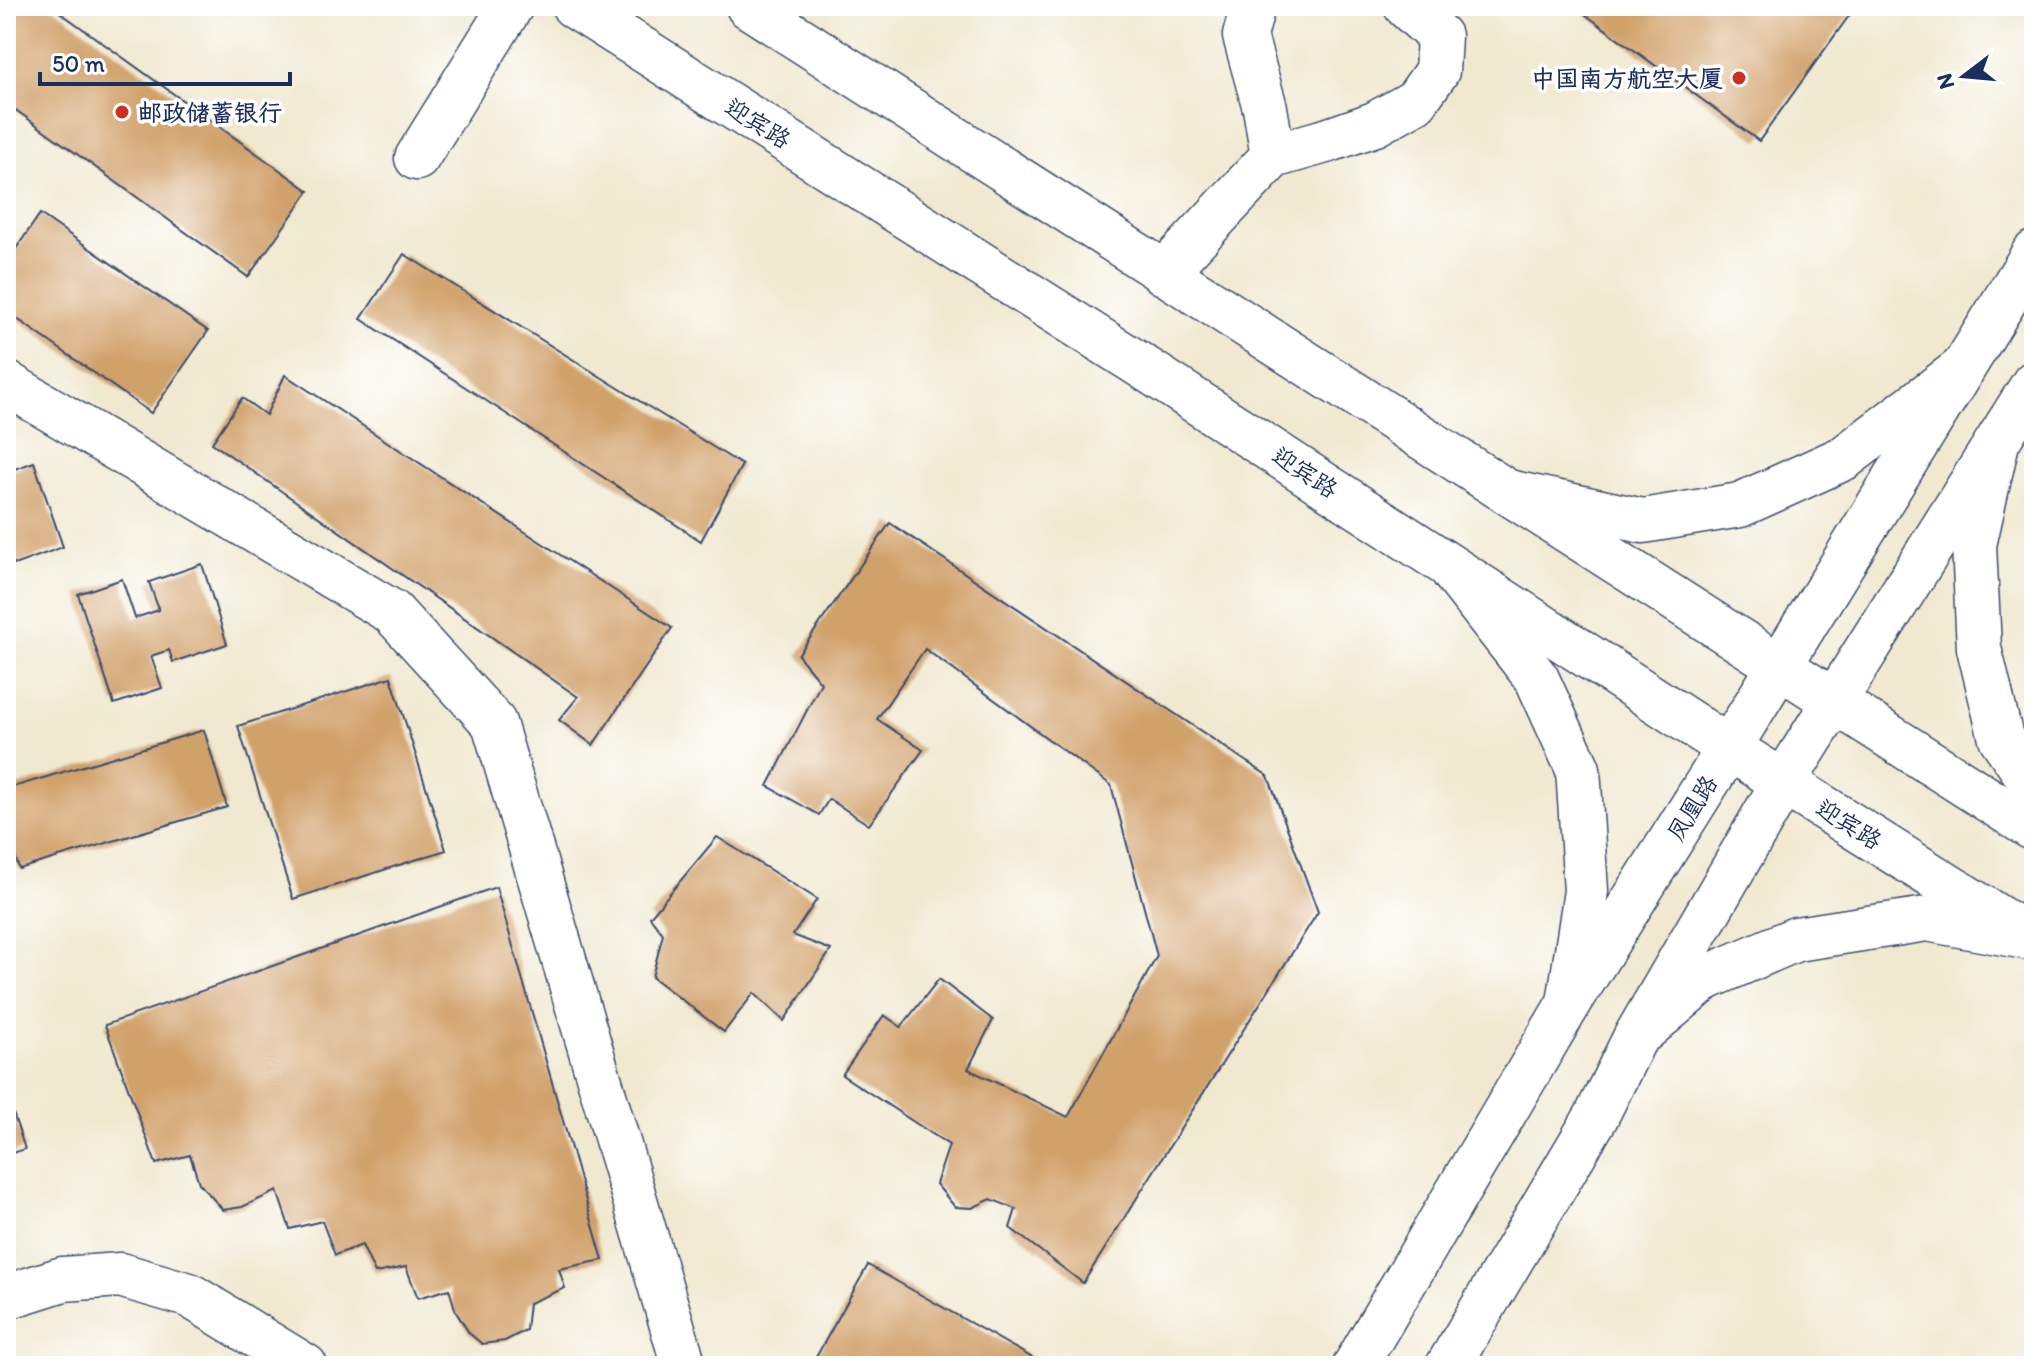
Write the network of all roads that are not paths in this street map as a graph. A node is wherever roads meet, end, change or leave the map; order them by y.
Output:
1 (511, 6) edge
2 (574, 6) edge
3 (748, 6) edge
4 (1253, 6) edge
5 (1406, 6) edge
6 (1273, 156) junction
7 (417, 158) dead end
8 (2034, 253) edge
9 (1164, 273) junction
10 (1965, 366) junction
11 (6, 383) edge
12 (2034, 383) edge
13 (1997, 443) junction
14 (1505, 491) junction
15 (1447, 565) junction
16 (1779, 667) junction
17 (1834, 702) junction
18 (1729, 748) junction
19 (1783, 783) junction
20 (2034, 786) edge
21 (2034, 829) edge
22 (2032, 939) edge
23 (1569, 1003) junction
24 (1635, 1038) junction
25 (6, 1297) edge
26 (305, 1366) edge
27 (684, 1366) edge
28 (1355, 1366) edge
29 (1448, 1366) edge

1 - 7 main road
2 - 15 main road, 迎宾路
3 - 9 main road
4 - 6 main road
5 - 6 main road
6 - 9 main road
8 - 10 main road, 凤凰路
9 - 14 main road
10 - 14 main road
10 - 16 main road, 凤凰路
11 - 27 main road
12 - 13 main road
13 - 17 main road
13 - 20 main road
14 - 16 main road
15 - 18 main road, 迎宾路
15 - 23 main road
16 - 17 main road
16 - 18 main road, 凤凰路
17 - 19 main road
17 - 21 main road
18 - 19 main road, 迎宾路
18 - 23 main road, 凤凰路
19 - 22 main road, 迎宾路
19 - 24 main road
22 - 24 main road
23 - 28 main road, 凤凰路
24 - 29 main road
25 - 26 main road

